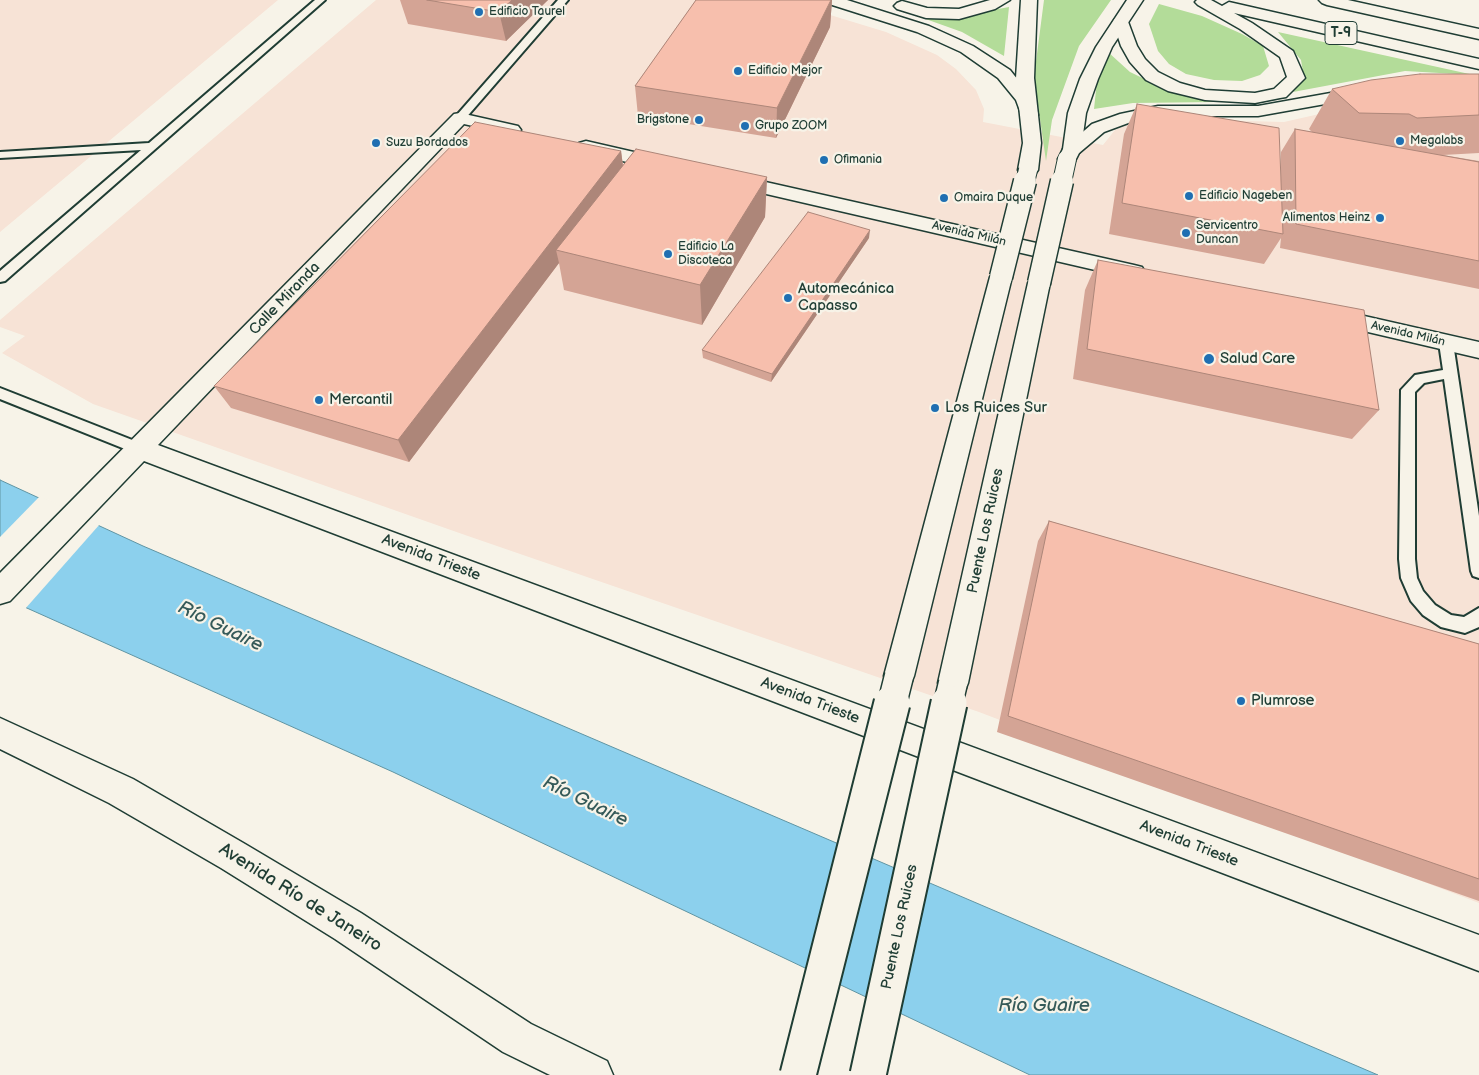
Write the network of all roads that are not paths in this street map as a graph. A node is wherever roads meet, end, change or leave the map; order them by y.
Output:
1 (320, 0) edge
2 (563, 0) edge
3 (831, 0) edge
4 (1002, 0) edge
5 (1029, 0) edge
6 (1327, 0) edge
7 (1366, 0) edge
8 (1135, 1) edge
9 (1200, 1) edge
10 (891, 2) dead end
11 (1404, 3) dead end
12 (1121, 22) junction
13 (1479, 34) edge
14 (1479, 64) edge
15 (1380, 90) edge
16 (1029, 115) junction
17 (460, 118) junction
18 (527, 134) edge
19 (566, 142) edge
20 (152, 146) junction
21 (1069, 154) junction
22 (0, 155) edge
23 (682, 169) edge
24 (711, 175) edge
25 (1156, 277) edge
26 (0, 278) edge
27 (1310, 312) edge
28 (1446, 343) junction
29 (1479, 350) edge
30 (1451, 373) junction
31 (0, 393) edge
32 (134, 455) junction
33 (1479, 571) edge
34 (0, 592) edge
35 (1479, 616) edge
36 (0, 733) edge
37 (1479, 953) edge
38 (592, 1075) edge
39 (798, 1075) edge
40 (868, 1075) edge

1 - 20 lane
2 - 17 lane, Calle Miranda
3 - 16 main road
4 - 10 main road
5 - 16 main road
6 - 13 main road, T-9
7 - 11 main road
8 - 12 main road, Puente Los Ruices
9 - 12 main road
9 - 14 main road, T-9
12 - 21 main road, Puente Los Ruices
15 - 21 main road
16 - 39 main road, bridge
17 - 18 main road
17 - 32 main road, Calle Miranda
19 - 23 main road
20 - 22 lane
20 - 26 lane
21 - 40 main road, Puente Los Ruices, bridge
24 - 25 main road, Avenida Milán
27 - 28 main road, Avenida Milán
28 - 29 main road, Avenida Milán
28 - 30 lane
30 - 33 lane
30 - 35 lane
31 - 32 lane
32 - 34 main road, Calle Miranda
32 - 37 main road, Avenida Trieste
36 - 38 main road, Avenida Río de Janeiro

